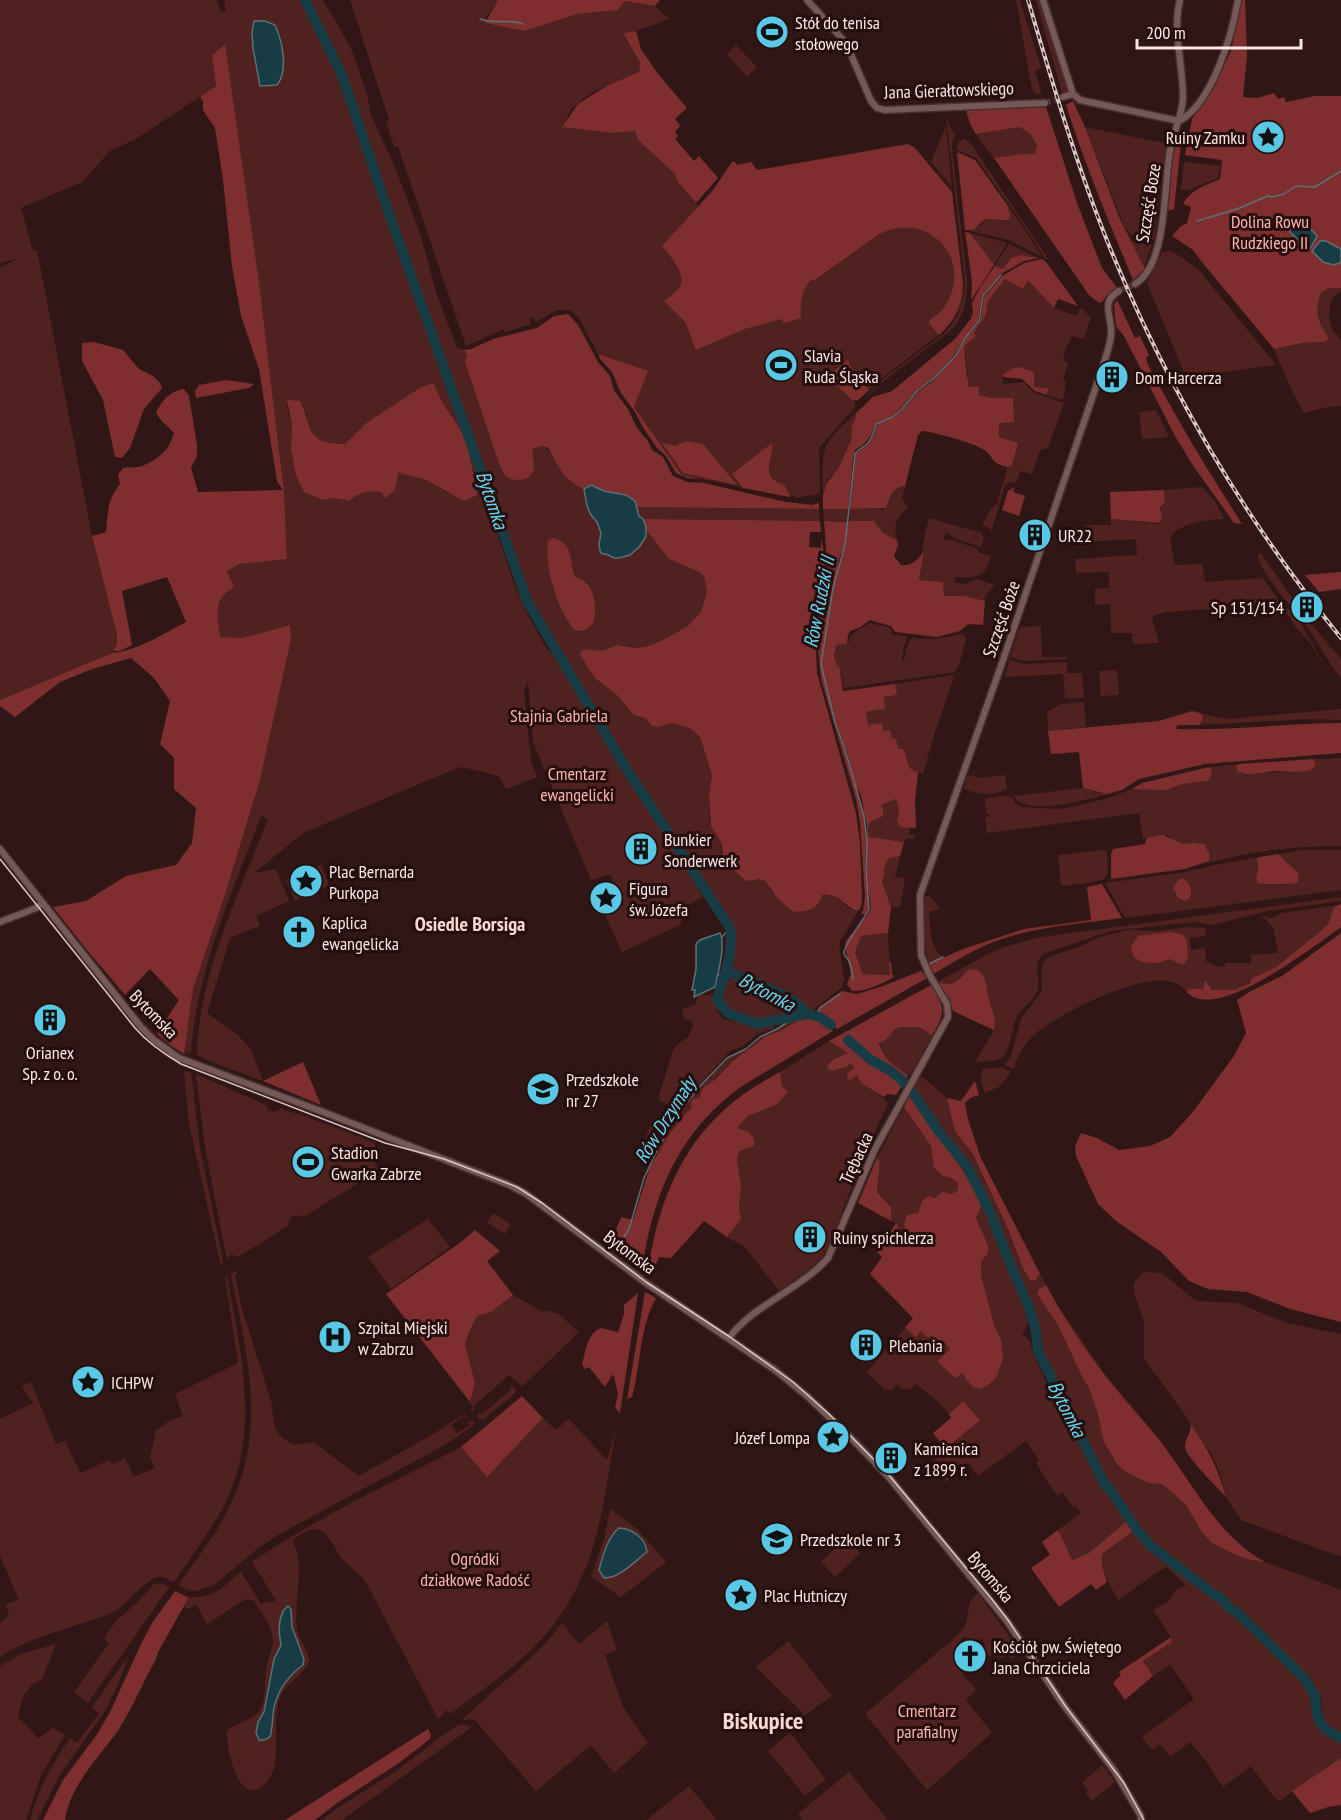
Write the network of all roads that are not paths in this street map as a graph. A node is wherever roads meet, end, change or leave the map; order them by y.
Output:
1 (807, 0) edge
2 (1043, 0) edge
3 (1180, 0) edge
4 (1238, 0) edge
5 (1073, 94) junction
6 (1064, 97) tunnel mouth
7 (1183, 98) junction
8 (1045, 103) tunnel mouth
9 (1192, 111) junction
10 (1179, 121) junction
11 (1135, 284) tunnel mouth
12 (1119, 291) dead end
13 (0, 849) edge
14 (43, 903) junction
15 (0, 922) edge
16 (924, 962) joint
17 (729, 1338) junction
18 (1141, 1818) edge
19 (1148, 1820) edge

1 - 8 street, Jana Gierałtowskiego
2 - 5 street
3 - 7 street, Szczęść Boze
4 - 9 street
5 - 6 street
5 - 10 street
7 - 9 street
7 - 10 street, Szczęść Boze
9 - 10 street
10 - 11 street, Szczęść Boze
12 - 16 street, Szczęść Boże
13 - 14 street, Bytomska
14 - 15 street
14 - 17 street, Bytomska
16 - 17 street, Trębacka
17 - 18 street, Bytomska
18 - 19 street, Bytomska

